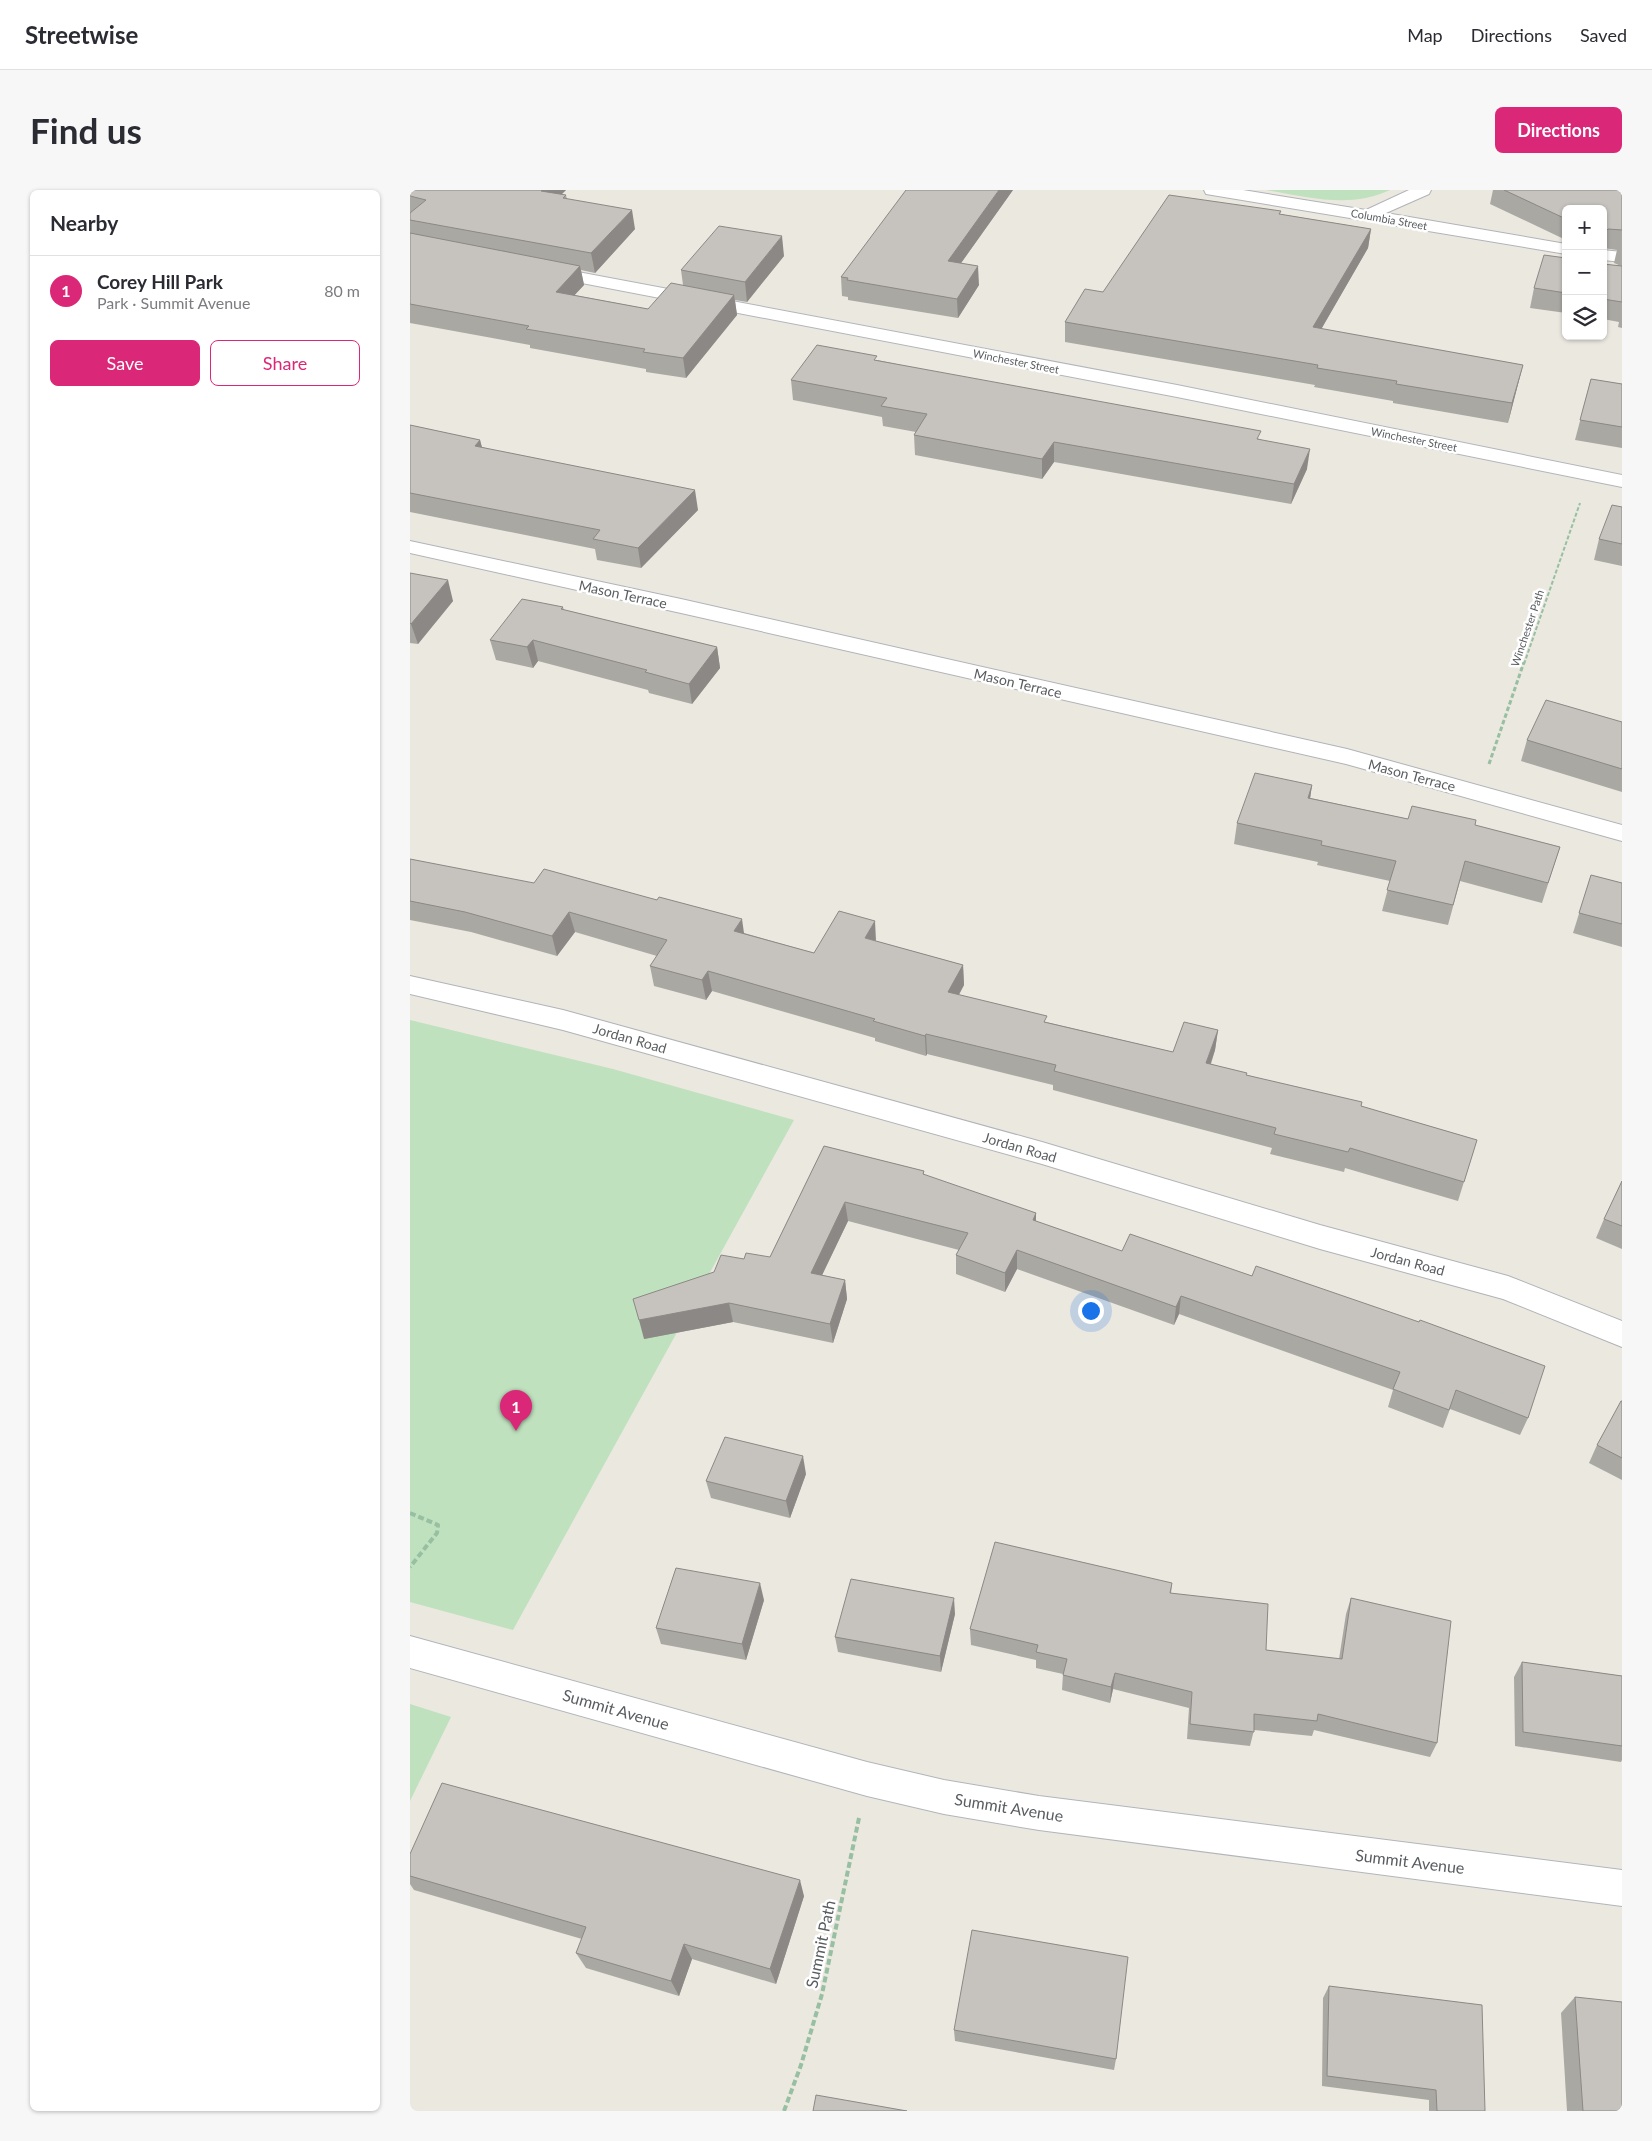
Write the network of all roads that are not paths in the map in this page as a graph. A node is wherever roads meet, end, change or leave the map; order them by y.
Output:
1 (1212, 190) edge
2 (1423, 190) edge
3 (1368, 214) junction
4 (1562, 248) edge
5 (1607, 255) edge
6 (1622, 257) edge
7 (532, 269) edge
8 (1622, 481) edge
9 (410, 547) edge
10 (1622, 834) edge
11 (410, 985) edge
12 (1622, 1334) edge
13 (410, 1652) edge
14 (1622, 1888) edge

1 - 3 street, Columbia Street
2 - 3 street
3 - 4 street, Columbia Street
5 - 6 street
7 - 8 street, Winchester Street
9 - 10 street, Mason Terrace
11 - 12 street, Jordan Road
13 - 14 street, Summit Avenue

